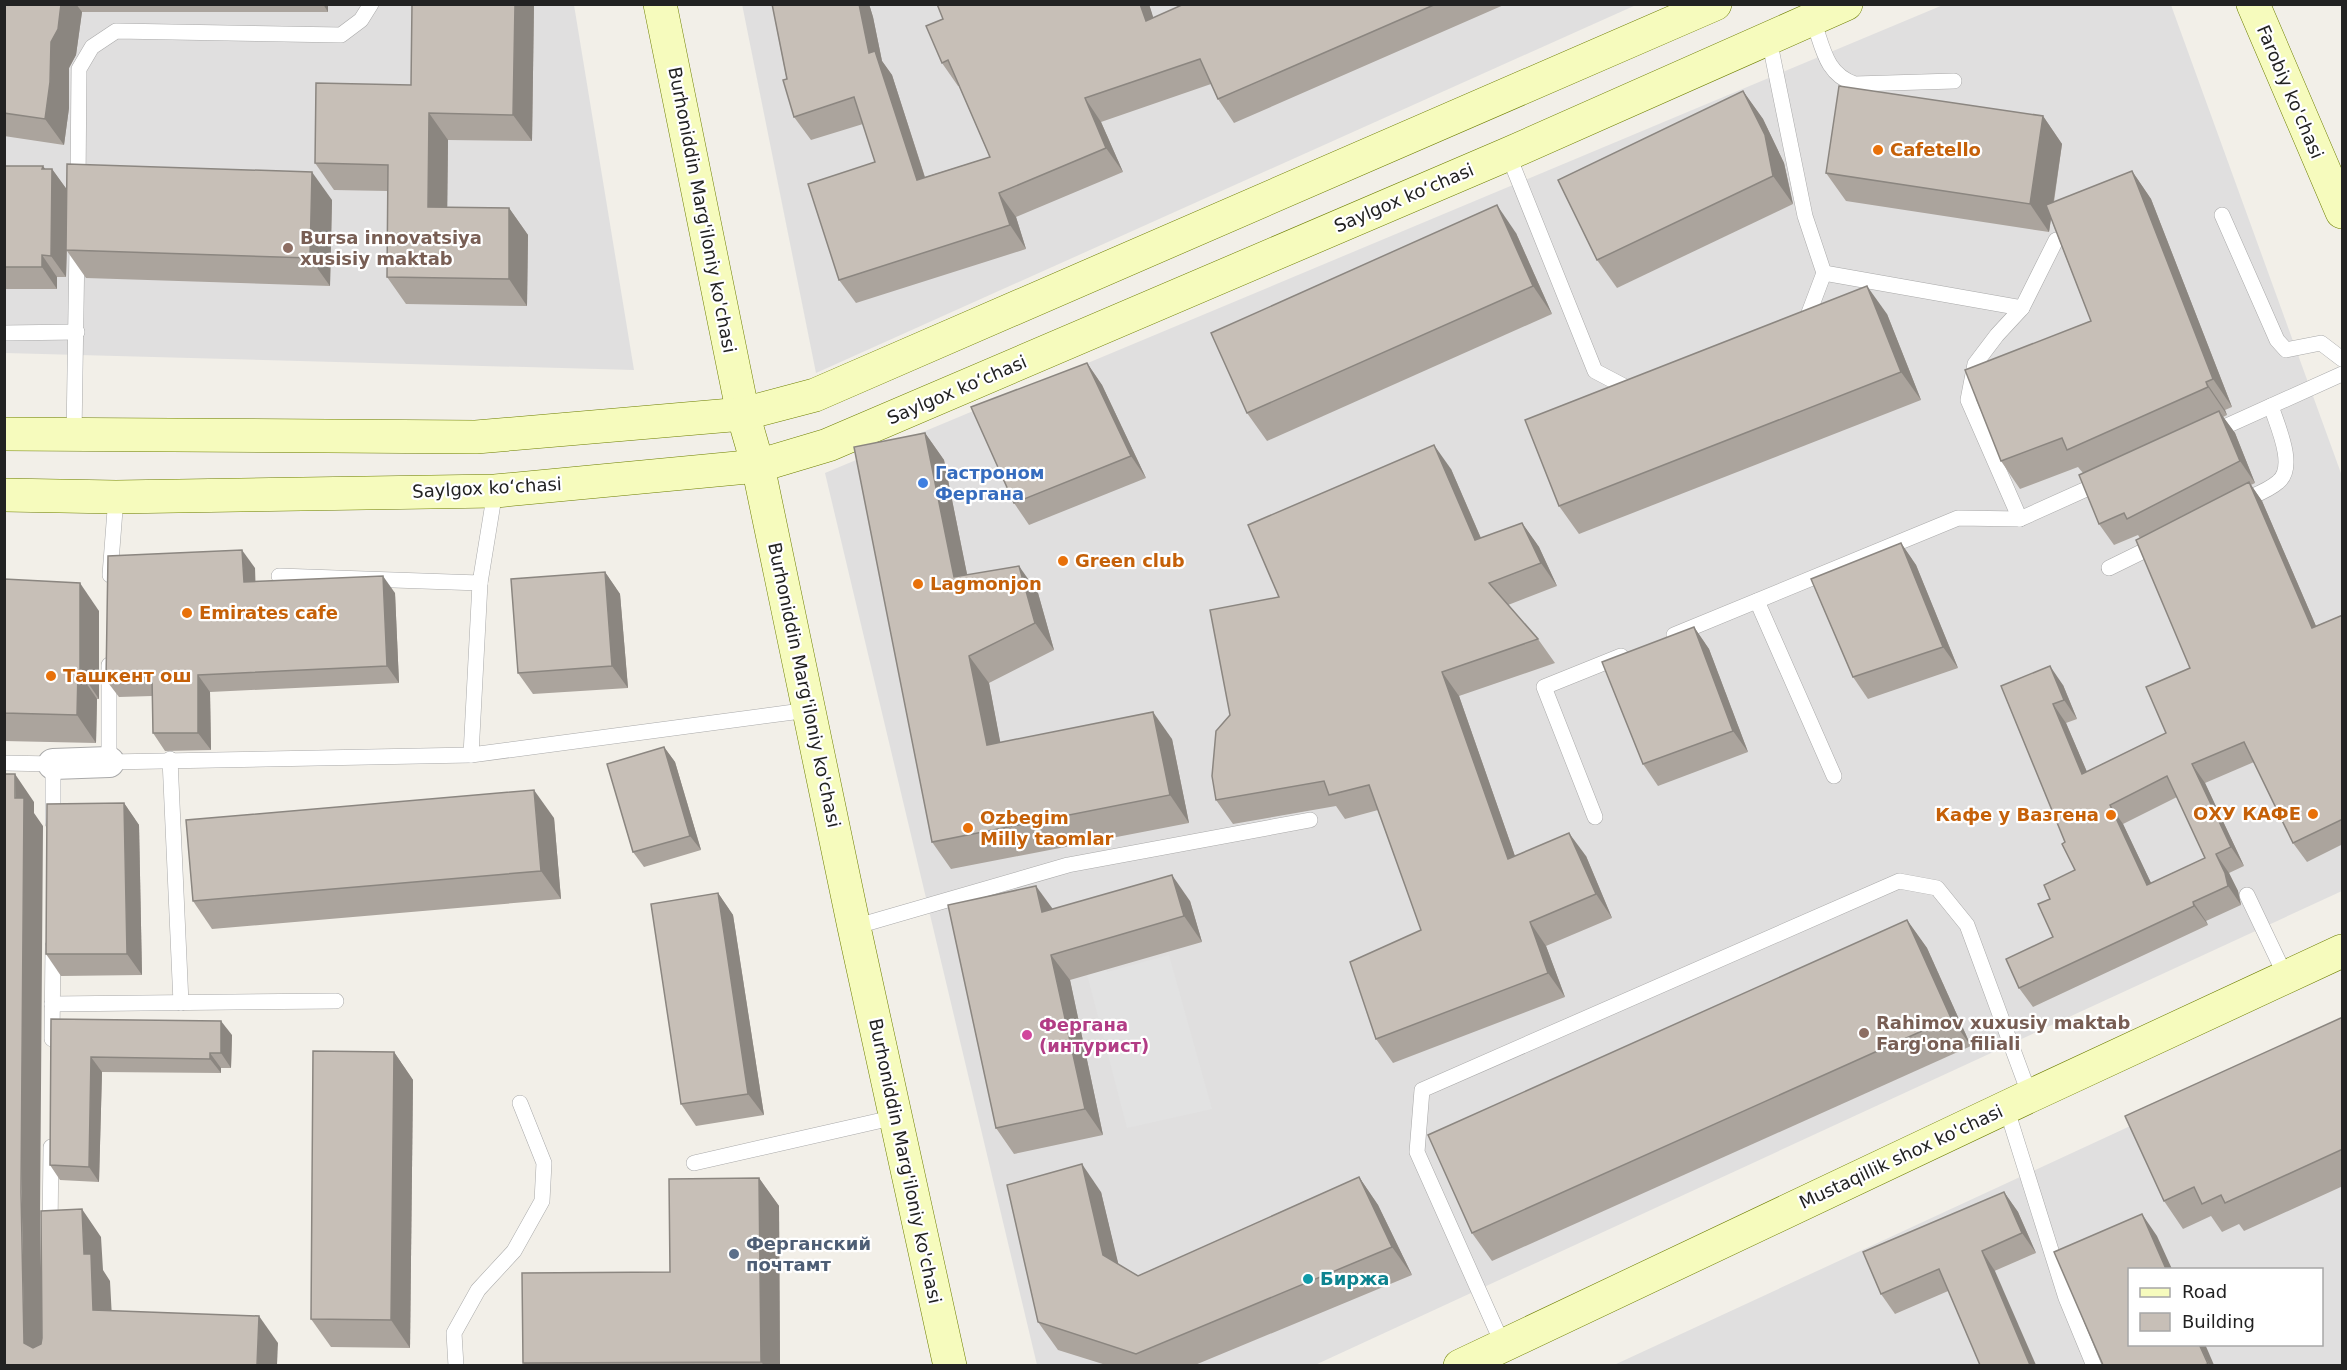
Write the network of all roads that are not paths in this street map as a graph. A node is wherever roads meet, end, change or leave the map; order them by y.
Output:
1 (371, 4) edge
2 (660, 4) edge
3 (1715, 4) edge
4 (1846, 4) edge
5 (2253, 4) edge
6 (1813, 20) junction
7 (1769, 39) junction
8 (1953, 81) dead end
9 (1508, 154) junction
10 (78, 200) edge
11 (2343, 212) edge
12 (2222, 215) dead end
13 (78, 236) edge
14 (2056, 240) edge
15 (1824, 273) junction
16 (2022, 308) junction
17 (1794, 331) edge
18 (77, 332) junction
19 (4, 333) edge
20 (2343, 359) edge
21 (2343, 374) edge
22 (1656, 384) edge
23 (2271, 406) junction
24 (743, 414) junction
25 (4, 434) edge
26 (74, 435) junction
27 (2194, 440) edge
28 (758, 466) junction
29 (2118, 475) edge
30 (495, 491) junction
31 (4, 495) edge
32 (116, 497) junction
33 (2226, 509) edge
34 (2020, 519) junction
35 (2173, 536) edge
36 (2109, 568) dead end
37 (279, 576) dead end
38 (480, 583) junction
39 (110, 588) edge
40 (1757, 601) junction
41 (1663, 639) edge
42 (109, 646) edge
43 (1631, 652) edge
44 (809, 710) junction
45 (471, 755) junction
46 (170, 759) junction
47 (109, 762) junction
48 (4, 764) edge
49 (53, 764) junction
50 (1834, 776) dead end
51 (1595, 817) dead end
52 (1310, 820) dead end
53 (53, 842) edge
54 (2247, 895) dead end
55 (854, 927) junction
56 (53, 934) edge
57 (2343, 951) edge
58 (2286, 977) junction
59 (336, 1001) dead end
60 (181, 1003) junction
61 (52, 1004) junction
62 (52, 1052) edge
63 (2018, 1101) junction
64 (520, 1103) dead end
65 (896, 1117) junction
66 (51, 1136) edge
67 (694, 1163) dead end
68 (50, 1241) edge
69 (1503, 1345) junction
70 (456, 1365) edge
71 (950, 1365) edge
72 (1460, 1365) edge
73 (2094, 1365) edge

1 - 10 lane
2 - 24 main road, Burhoniddin Marg'iloniy ko'chasi
3 - 24 main road
4 - 6 main road, Saylgox koʻchasi
5 - 11 main road, Farobiy ko'chasi
6 - 7 main road, Saylgox koʻchasi
6 - 8 lane
7 - 9 main road, Saylgox koʻchasi
7 - 15 lane
9 - 22 lane
9 - 28 main road, Saylgox koʻchasi
12 - 20 lane
13 - 18 lane
14 - 16 lane
15 - 16 lane
15 - 17 lane
16 - 34 lane
18 - 19 lane
18 - 26 lane
21 - 23 lane
23 - 27 lane
23 - 33 lane
24 - 26 main road
24 - 28 main road, Burhoniddin Marg'iloniy ko'chasi
25 - 26 main road
28 - 30 main road, Saylgox koʻchasi
28 - 44 main road, Burhoniddin Marg'iloniy ko'chasi
29 - 34 lane
30 - 32 main road, Saylgox koʻchasi
30 - 38 lane
31 - 32 main road, Saylgox koʻchasi
32 - 39 lane
34 - 40 lane
35 - 36 lane
37 - 38 lane
38 - 45 lane
40 - 41 lane
40 - 50 lane
42 - 47 lane
43 - 51 lane
44 - 45 lane
44 - 55 main road, Burhoniddin Marg'iloniy ko'chasi
45 - 46 lane
46 - 47 lane
46 - 60 lane
47 - 49 street
48 - 49 lane
49 - 53 lane
52 - 55 lane
54 - 58 lane
55 - 65 main road, Burhoniddin Marg'iloniy ko'chasi
56 - 61 lane
57 - 58 main road, Mustaqillik shox ko'chasi
58 - 63 main road, Mustaqillik shox ko'chasi
59 - 60 lane
60 - 61 lane
61 - 62 lane
63 - 69 main road, Mustaqillik shox ko'chasi
63 - 69 lane
63 - 73 lane
64 - 70 lane
65 - 67 lane
65 - 71 main road, Burhoniddin Marg'iloniy ko'chasi
66 - 68 lane
69 - 72 main road, Mustaqillik shox ko'chasi

